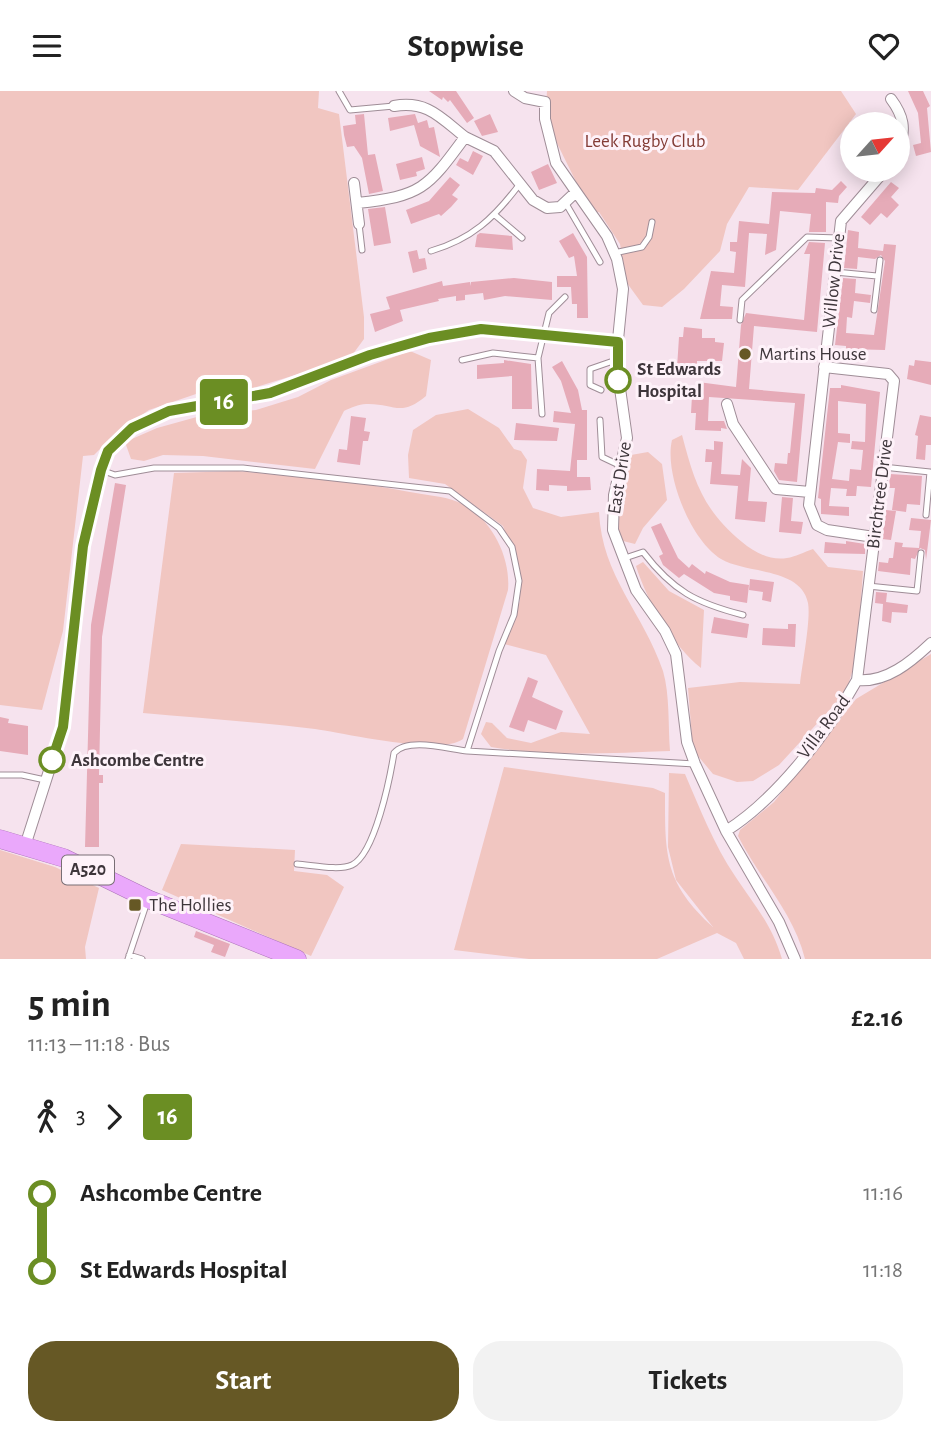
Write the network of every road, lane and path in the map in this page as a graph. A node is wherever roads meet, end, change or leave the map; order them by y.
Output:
1 (339, 91) edge
2 (514, 91) edge
3 (889, 95) edge
4 (394, 106) joint
5 (897, 112) edge
6 (465, 137) junction
7 (875, 182) edge
8 (354, 183) dead end
9 (519, 185) junction
10 (576, 192) junction
11 (565, 202) junction
12 (357, 203) junction
13 (495, 215) junction
14 (652, 222) dead end
15 (359, 224) joint
16 (522, 238) dead end
17 (838, 238) junction
18 (362, 250) dead end
19 (431, 251) dead end
20 (614, 253) junction
21 (880, 260) dead end
22 (600, 261) dead end
23 (834, 272) junction
24 (877, 276) junction
25 (565, 297) dead end
26 (874, 310) dead end
27 (740, 320) dead end
28 (545, 334) junction
29 (618, 342) junction
30 (538, 358) junction
31 (462, 360) dead end
32 (616, 360) junction
33 (824, 367) junction
34 (600, 390) dead end
35 (727, 404) dead end
36 (542, 414) dead end
37 (600, 420) dead end
38 (621, 466) junction
39 (882, 467) junction
40 (101, 470) junction
41 (810, 492) junction
42 (926, 515) dead end
43 (874, 537) junction
44 (920, 553) dead end
45 (622, 559) junction
46 (868, 586) junction
47 (743, 615) dead end
48 (931, 643) edge
49 (857, 680) junction
50 (467, 751) junction
51 (695, 764) junction
52 (0, 775) edge
53 (45, 780) junction
54 (726, 831) junction
55 (0, 839) edge
56 (25, 846) junction
57 (297, 865) dead end
58 (148, 899) junction
59 (128, 957) edge
60 (142, 959) edge
61 (297, 959) edge
62 (795, 959) edge

1 - 4 lane
2 - 10 street, East Drive
3 - 5 street
4 - 6 street
6 - 9 street
6 - 12 street
7 - 17 street, Willow Drive
8 - 12 street
9 - 11 street
9 - 13 lane
10 - 11 street
10 - 20 street, East Drive
11 - 22 lane
12 - 15 street
13 - 16 lane
13 - 19 lane
14 - 20 lane
15 - 18 lane
17 - 23 street, Willow Drive
17 - 27 lane
20 - 29 street, East Drive
21 - 24 lane
23 - 24 lane
23 - 33 street, Willow Drive
24 - 26 lane
25 - 28 lane
28 - 29 street
28 - 30 lane
28 - 40 street
29 - 32 street, East Drive
30 - 31 lane
30 - 36 lane
32 - 34 lane
32 - 38 street, East Drive
33 - 39 street, Birchtree Drive
33 - 41 street, Willow Drive
35 - 41 street
37 - 38 lane
38 - 45 street, East Drive
39 - 42 lane
39 - 43 street, Birchtree Drive
40 - 50 lane
40 - 53 street
41 - 43 street, Willow Drive
43 - 46 street, Birchtree Drive
44 - 46 lane
45 - 47 lane
45 - 51 street, East Drive
46 - 49 street, Birchtree Drive
48 - 49 street, Villa Road
49 - 54 street, Villa Road
50 - 51 lane
50 - 57 lane
51 - 54 street, East Drive
52 - 53 lane
53 - 56 street
54 - 62 street, East Drive
55 - 56 highway, A520
56 - 58 highway, A520
58 - 59 lane
58 - 61 highway, A520
59 - 60 lane

